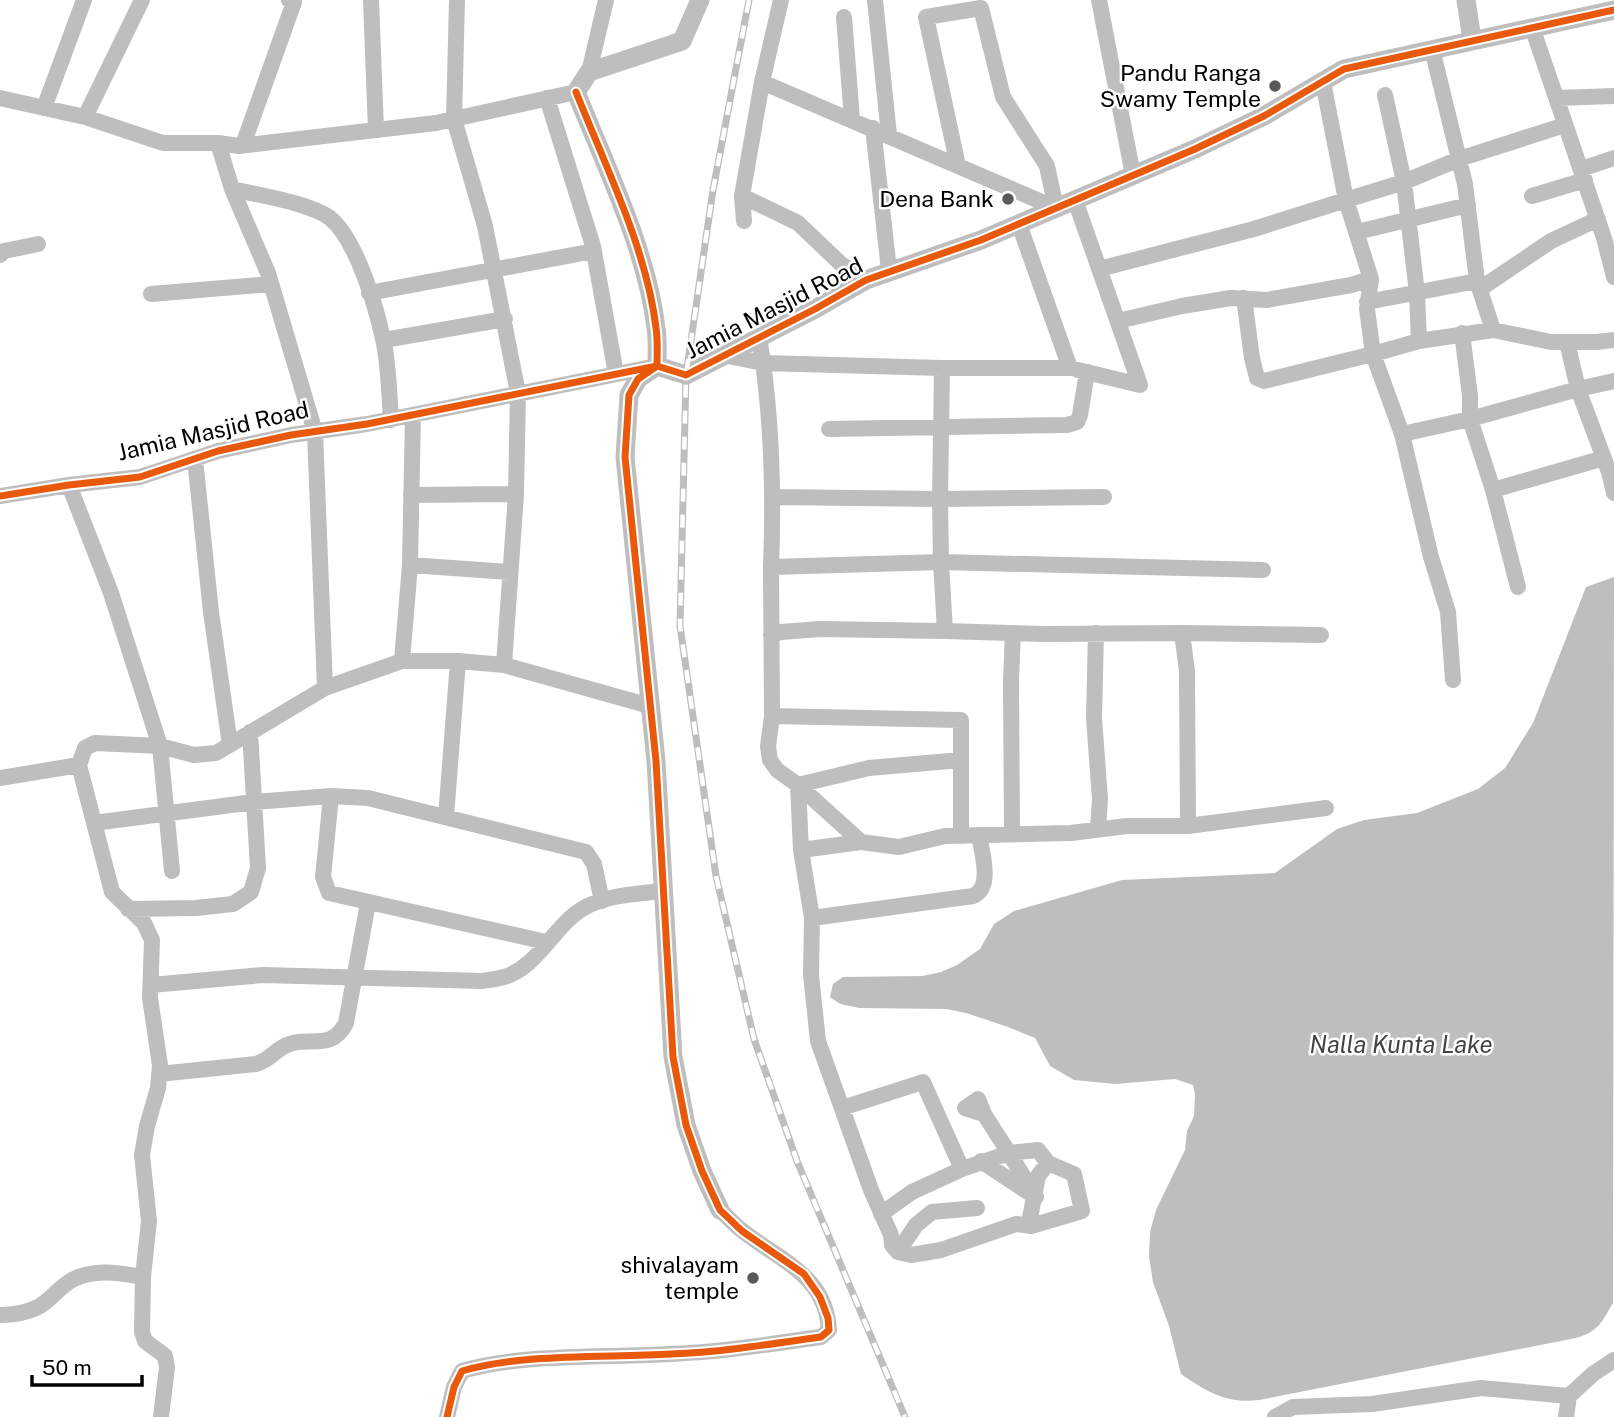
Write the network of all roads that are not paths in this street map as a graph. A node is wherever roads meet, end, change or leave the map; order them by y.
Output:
1 (84, 0) edge
2 (142, 0) edge
3 (289, 0) edge
4 (371, 0) edge
5 (457, 0) edge
6 (606, 0) edge
7 (700, 0) edge
8 (781, 0) edge
9 (876, 0) edge
10 (1099, 0) edge
11 (1466, 0) edge
12 (1614, 10) edge
13 (844, 17) dead end
14 (1532, 27) junction
15 (1472, 40) junction
16 (1432, 49) junction
17 (589, 72) junction
18 (762, 82) junction
19 (1323, 82) junction
20 (576, 92) junction
21 (1385, 95) dead end
22 (1614, 96) edge
23 (0, 98) edge
24 (547, 98) junction
25 (1558, 98) junction
26 (44, 108) junction
27 (85, 117) junction
28 (454, 119) junction
29 (852, 119) junction
30 (1565, 125) junction
31 (873, 128) junction
32 (376, 130) junction
33 (888, 135) junction
34 (218, 143) junction
35 (243, 145) junction
36 (1614, 158) edge
37 (1460, 159) junction
38 (958, 166) junction
39 (1583, 175) junction
40 (1133, 176) junction
41 (1404, 182) junction
42 (232, 189) junction
43 (742, 196) junction
44 (1532, 196) dead end
45 (1075, 200) junction
46 (1346, 200) junction
47 (1468, 205) junction
48 (1056, 208) junction
49 (1408, 219) junction
50 (1598, 219) junction
51 (744, 221) dead end
52 (1019, 224) junction
53 (1357, 232) junction
54 (38, 244) dead end
55 (594, 251) junction
56 (0, 255) edge
57 (1099, 269) junction
58 (890, 270) junction
59 (495, 271) junction
60 (1614, 277) edge
61 (1371, 279) junction
62 (866, 280) junction
63 (271, 284) junction
64 (1478, 285) junction
65 (369, 293) junction
66 (1417, 293) junction
67 (151, 294) dead end
68 (1244, 298) junction
69 (1367, 302) junction
70 (505, 319) junction
71 (1118, 321) junction
72 (1493, 330) junction
73 (1462, 333) junction
74 (759, 337) junction
75 (384, 340) junction
76 (1614, 340) edge
77 (1419, 341) junction
78 (1567, 342) junction
79 (1373, 354) junction
80 (723, 355) junction
81 (763, 363) junction
82 (657, 366) junction
83 (942, 368) junction
84 (1070, 368) junction
85 (1087, 372) junction
86 (616, 374) junction
87 (1614, 381) edge
88 (1578, 389) junction
89 (518, 393) junction
90 (413, 415) junction
91 (1470, 419) junction
92 (391, 420) junction
93 (942, 427) junction
94 (829, 429) dead end
95 (315, 432) junction
96 (1402, 434) junction
97 (195, 459) junction
98 (1609, 467) edge
99 (69, 485) junction
100 (1493, 490) junction
101 (1614, 493) edge
102 (516, 494) junction
103 (411, 495) junction
104 (0, 496) edge
105 (773, 497) junction
106 (1104, 497) dead end
107 (940, 499) junction
108 (940, 562) junction
109 (410, 565) junction
110 (771, 567) junction
111 (1263, 570) dead end
112 (509, 572) junction
113 (1518, 587) dead end
114 (945, 631) junction
115 (1182, 632) junction
116 (1013, 633) junction
117 (1096, 633) junction
118 (771, 635) junction
119 (1321, 635) dead end
120 (402, 661) junction
121 (458, 661) junction
122 (504, 665) junction
123 (1453, 680) dead end
124 (324, 688) junction
125 (650, 706) junction
126 (772, 716) junction
127 (250, 732) junction
128 (230, 745) junction
129 (160, 746) junction
130 (961, 760) junction
131 (79, 765) junction
132 (0, 778) edge
133 (798, 785) junction
134 (331, 796) junction
135 (254, 802) junction
136 (1326, 808) dead end
137 (166, 812) junction
138 (446, 817) junction
139 (94, 823) junction
140 (1188, 826) junction
141 (1098, 829) junction
142 (1012, 834) junction
143 (961, 835) junction
144 (979, 835) junction
145 (861, 842) junction
146 (801, 850) junction
147 (172, 871) dead end
148 (662, 891) junction
149 (602, 901) junction
150 (368, 903) junction
151 (128, 909) junction
152 (812, 918) junction
153 (546, 943) junction
154 (353, 976) junction
155 (151, 985) junction
156 (159, 1074) junction
157 (842, 1108) junction
158 (984, 1114) dead end
159 (1009, 1153) junction
160 (981, 1161) junction
161 (1048, 1163) junction
162 (962, 1169) junction
163 (1036, 1197) junction
164 (977, 1208) dead end
165 (720, 1210) joint
166 (881, 1214) junction
167 (1031, 1226) junction
168 (898, 1252) junction
169 (143, 1276) junction
170 (0, 1315) edge
171 (1614, 1360) edge
172 (1569, 1396) junction
173 (161, 1417) edge
174 (447, 1417) edge
175 (1275, 1417) edge
176 (1566, 1417) edge

1 - 26 street
2 - 27 street
3 - 35 street
4 - 32 street
5 - 28 street
6 - 17 street
7 - 17 street
8 - 18 street
9 - 33 street
10 - 40 street
11 - 15 street
12 - 14 street, Jamia Masjid Road
13 - 29 street
14 - 15 street, Jamia Masjid Road
14 - 25 street
15 - 16 street, Jamia Masjid Road
16 - 19 street, Jamia Masjid Road
16 - 37 street
17 - 20 street
18 - 29 street
18 - 43 street
19 - 40 street, Jamia Masjid Road
19 - 46 street
20 - 24 street
20 - 82 street
21 - 41 street
22 - 25 street
23 - 26 street
24 - 28 street
24 - 55 street
25 - 30 street
26 - 27 street
27 - 34 street
28 - 32 street
28 - 59 street
29 - 31 street
30 - 37 street
30 - 39 street
31 - 33 street
31 - 58 street
32 - 35 street
33 - 38 street
34 - 35 street
34 - 42 street
36 - 39 street
37 - 41 street
37 - 47 street
38 - 48 street
38 - 48 street
39 - 44 street
39 - 50 street
40 - 45 street, Jamia Masjid Road
41 - 46 street
41 - 49 street
42 - 63 street
42 - 65 street
43 - 51 street
43 - 62 street
45 - 48 street, Jamia Masjid Road
45 - 57 street
46 - 53 street
46 - 57 street
47 - 49 street
47 - 64 street
48 - 52 street, Jamia Masjid Road
49 - 53 street
49 - 66 street
50 - 60 street
50 - 64 street
52 - 58 street, Jamia Masjid Road
52 - 84 street
53 - 61 street
54 - 56 street
55 - 59 street
55 - 86 street
57 - 71 street
58 - 62 street, Jamia Masjid Road
59 - 65 street
59 - 70 street
61 - 68 street
61 - 69 street
62 - 74 street, Jamia Masjid Road
63 - 67 street
63 - 95 street
64 - 66 street
64 - 72 street
65 - 75 street
66 - 69 street
66 - 77 street
68 - 71 street
68 - 79 street
69 - 79 street
70 - 75 street
70 - 89 street
71 - 85 street
72 - 73 street
72 - 78 street
73 - 77 street
73 - 91 street
74 - 80 street, Jamia Masjid Road
74 - 81 street
75 - 92 street
76 - 78 street
77 - 79 street
78 - 88 street
79 - 96 street
80 - 81 street
80 - 82 street, Jamia Masjid Road
81 - 83 street
81 - 105 street
82 - 86 street, Jamia Masjid Road
82 - 125 street
83 - 84 street
83 - 93 street
84 - 85 street
85 - 93 street
86 - 89 street, Jamia Masjid Road
87 - 88 street
88 - 91 street
88 - 98 street
89 - 90 street, Jamia Masjid Road
89 - 102 street
90 - 92 street, Jamia Masjid Road
90 - 103 street
91 - 96 street
91 - 100 street
92 - 95 street, Jamia Masjid Road
93 - 94 street
93 - 107 street
95 - 97 street, Jamia Masjid Road
95 - 124 street
96 - 123 street
97 - 99 street, Jamia Masjid Road
97 - 128 street
98 - 100 street
98 - 101 street
99 - 104 street, Jamia Masjid Road
99 - 129 street
100 - 113 street
102 - 103 street
102 - 112 street
103 - 109 street
105 - 107 street
105 - 110 street
106 - 107 street
107 - 108 street
108 - 110 street
108 - 111 street
108 - 114 street
109 - 112 street
109 - 120 street
110 - 118 street
112 - 122 street
114 - 116 street
114 - 118 street
115 - 117 street
115 - 119 street
115 - 140 street
116 - 117 street
116 - 142 street
117 - 141 street
118 - 126 street
120 - 121 street
120 - 124 street
121 - 122 street
121 - 138 street
122 - 125 street
124 - 127 street
125 - 148 street
126 - 130 street
126 - 133 street
127 - 128 street
127 - 135 street
128 - 129 street
129 - 131 street
129 - 137 street
130 - 133 street
130 - 143 street
131 - 132 street
131 - 139 street
133 - 145 street
133 - 146 street
134 - 135 street
134 - 138 street
134 - 150 street
135 - 137 street
135 - 151 street
136 - 140 street
137 - 139 street
137 - 147 street
138 - 149 street
139 - 151 street
140 - 141 street
141 - 142 street
142 - 144 street
143 - 144 street
143 - 145 street
144 - 152 street
145 - 146 street
146 - 152 street
148 - 149 street
148 - 165 street
149 - 153 street
150 - 153 street
150 - 154 street
151 - 155 street
152 - 157 street
153 - 154 street
154 - 155 street
154 - 156 street
155 - 156 street
156 - 169 street
157 - 162 street
157 - 166 street
158 - 159 street
159 - 160 street
159 - 161 street
159 - 163 street
160 - 162 street
160 - 163 street
161 - 163 street
161 - 167 street
162 - 166 street
163 - 167 street
164 - 168 street
165 - 174 street
166 - 168 street
167 - 168 street
169 - 170 street
169 - 173 street
171 - 172 street
172 - 175 street
172 - 176 street

